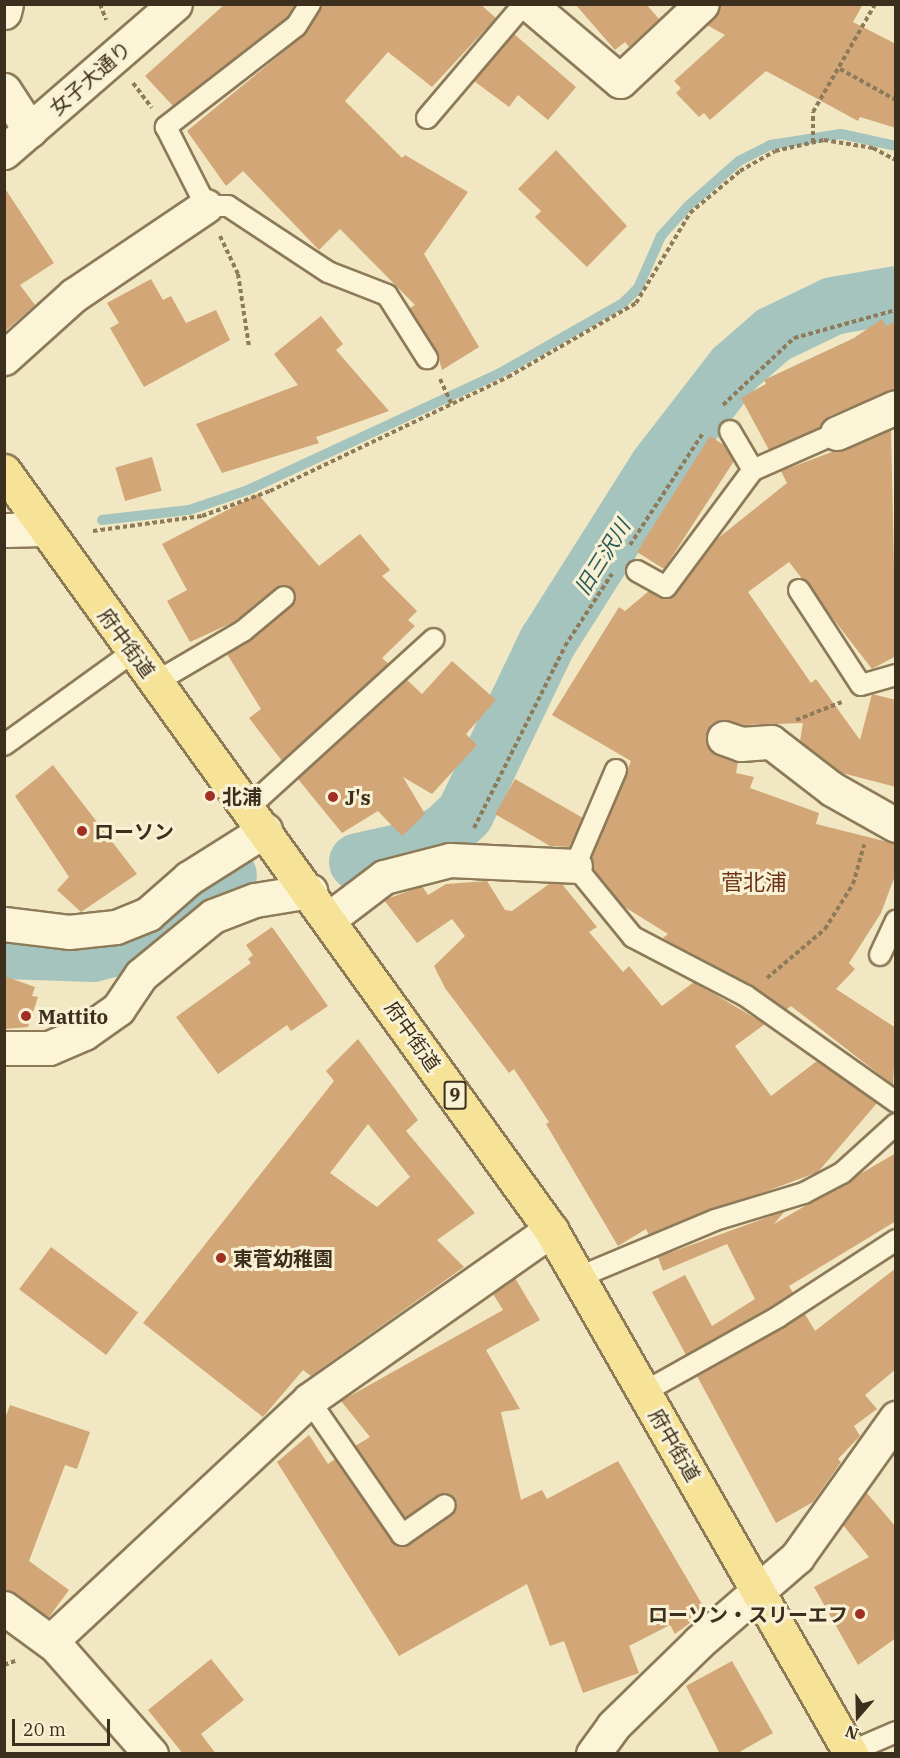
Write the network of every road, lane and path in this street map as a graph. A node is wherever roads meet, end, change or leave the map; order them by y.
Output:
1 (6, 4) edge
2 (175, 4) edge
3 (310, 4) edge
4 (524, 4) edge
5 (529, 4) edge
6 (702, 4) edge
7 (875, 4) edge
8 (4, 12) edge
9 (118, 53) junction
10 (840, 69) junction
11 (4, 90) edge
12 (896, 100) edge
13 (427, 118) dead end
14 (166, 127) junction
15 (30, 130) junction
16 (813, 143) junction
17 (4, 152) edge
18 (896, 160) edge
19 (206, 206) junction
20 (249, 347) dead end
21 (4, 358) edge
22 (427, 358) dead end
23 (442, 383) dead end
24 (452, 405) junction
25 (896, 407) edge
26 (730, 430) dead end
27 (837, 433) joint
28 (753, 470) junction
29 (4, 471) edge
30 (4, 530) edge
31 (44, 530) junction
32 (93, 531) dead end
33 (637, 572) dead end
34 (799, 590) dead end
35 (284, 597) dead end
36 (434, 639) dead end
37 (133, 652) junction
38 (896, 675) edge
39 (156, 682) junction
40 (861, 685) junction
41 (724, 738) dead end
42 (771, 742) junction
43 (4, 745) edge
44 (616, 770) dead end
45 (256, 819) junction
46 (885, 819) edge
47 (575, 866) junction
48 (310, 891) junction
49 (330, 918) junction
50 (896, 920) edge
51 (4, 924) edge
52 (880, 955) dead end
53 (746, 996) junction
54 (4, 1048) edge
55 (896, 1102) edge
56 (896, 1124) edge
57 (551, 1230) junction
58 (896, 1240) edge
59 (579, 1277) junction
60 (644, 1392) junction
61 (309, 1400) junction
62 (896, 1418) edge
63 (445, 1505) dead end
64 (759, 1590) junction
65 (4, 1608) edge
66 (51, 1641) junction
67 (896, 1732) edge
68 (850, 1753) edge
69 (152, 1754) edge
70 (593, 1754) edge

1 - 8 street
2 - 9 street, 女子大通り
3 - 14 lane
4 - 13 lane
5 - 6 street
7 - 10 path
9 - 14 path
9 - 15 street, 女子大通り
10 - 12 path
10 - 16 path
11 - 15 street
14 - 19 lane
15 - 17 street, 女子大通り
16 - 18 path
16 - 24 path
19 - 20 path
19 - 21 street
19 - 22 lane
23 - 24 path
24 - 32 path
25 - 27 street
26 - 28 lane
27 - 28 lane
28 - 33 lane
29 - 31 main road, 府中街道 / 9
30 - 31 street
31 - 37 main road, 府中街道 / 9
34 - 40 lane
35 - 39 lane
36 - 45 lane
37 - 39 main road, 府中街道 / 9
37 - 43 lane
38 - 40 lane
39 - 45 main road, 府中街道 / 9
40 - 42 path
41 - 42 street
42 - 46 street
44 - 47 lane
45 - 48 main road, 府中街道 / 9
45 - 51 street
46 - 53 path
47 - 49 street
47 - 53 lane
48 - 49 main road, 府中街道 / 9
48 - 54 street
49 - 57 main road, 府中街道 / 9
50 - 52 lane
53 - 55 lane
56 - 59 lane
57 - 59 main road, 府中街道 / 9
57 - 61 street
58 - 60 lane
59 - 60 main road, 府中街道 / 9
60 - 64 main road, 府中街道 / 9
61 - 63 lane
61 - 66 street
62 - 64 street
64 - 68 main road, 府中街道 / 9
64 - 70 street
65 - 66 street
66 - 69 street
67 - 68 lane

